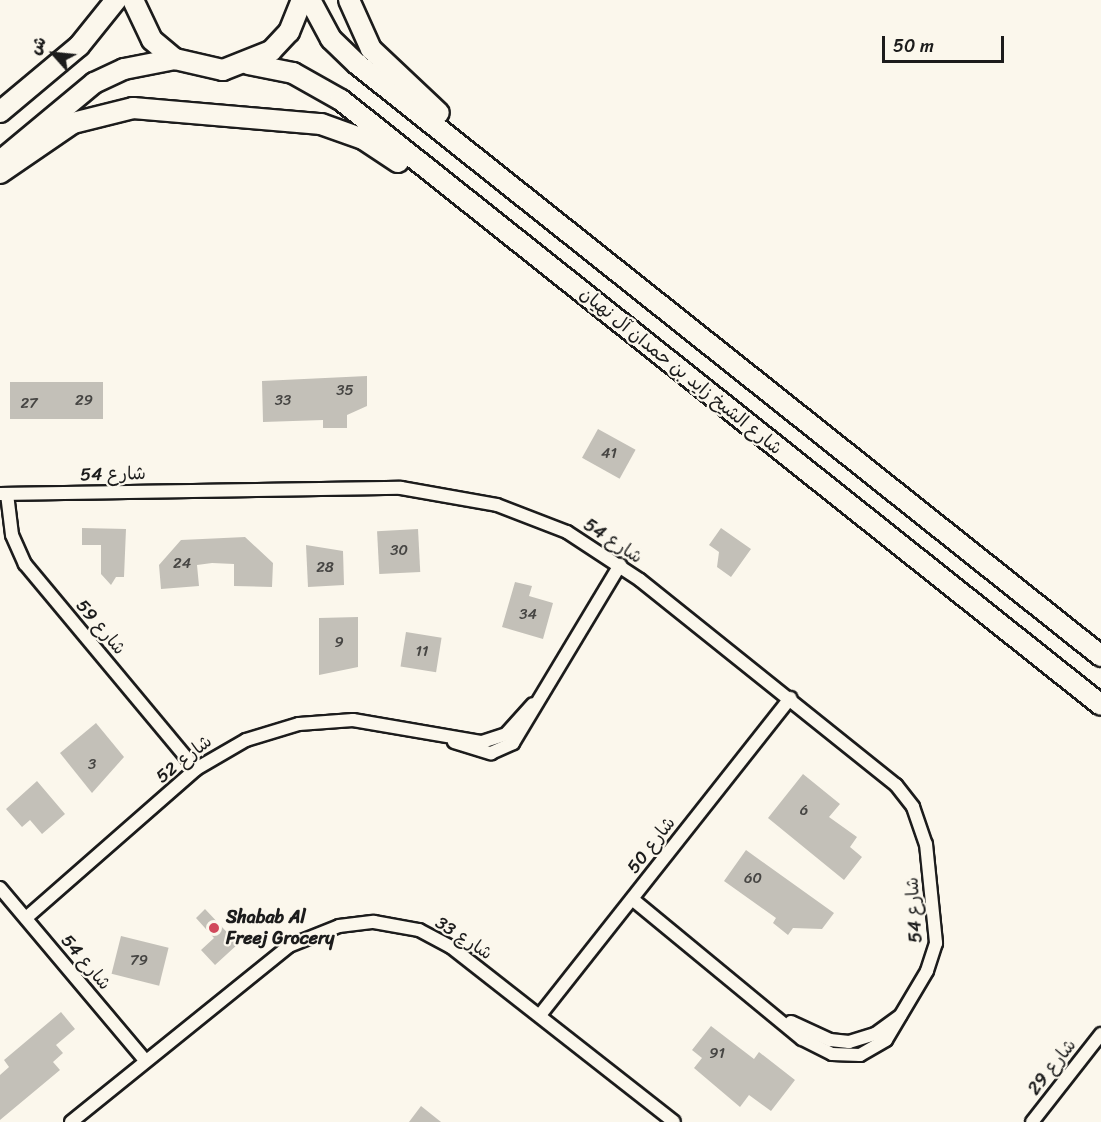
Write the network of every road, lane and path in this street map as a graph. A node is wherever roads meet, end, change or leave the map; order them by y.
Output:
1 (116, 0) edge
2 (134, 0) edge
3 (302, 0) edge
4 (310, 0) edge
5 (349, 0) edge
6 (175, 59) junction
7 (248, 64) junction
8 (0, 112) edge
9 (457, 143) junction
10 (0, 162) edge
11 (0, 173) edge
12 (450, 187) junction
13 (3, 494) edge
14 (620, 566) junction
15 (1101, 656) edge
16 (790, 698) junction
17 (1101, 705) edge
18 (196, 769) junction
19 (0, 888) edge
20 (632, 899) junction
21 (26, 918) junction
22 (540, 1015) junction
23 (1101, 1034) edge
24 (145, 1060) junction
25 (71, 1122) edge
26 (674, 1122) edge
27 (1032, 1122) edge

1 - 8 main road
2 - 6 main road
3 - 7 main road
4 - 9 main road, شارع الشيخ زايد بن حمدان آل نهيان
5 - 9 main road
6 - 7 main road
6 - 10 main road
7 - 12 main road, شارع الشيخ زايد بن حمدان آل نهيان
9 - 15 main road, شارع الشيخ زايد بن حمدان آل نهيان
11 - 12 main road
12 - 17 main road, شارع الشيخ زايد بن حمدان آل نهيان
13 - 14 street, شارع 54
13 - 18 street, شارع 59
14 - 16 street, شارع 54
14 - 18 street, شارع 52
16 - 20 street, شارع 50
16 - 20 street, شارع 54
18 - 21 street, شارع 52
19 - 21 street, شارع 54
20 - 22 street, شارع 50
21 - 24 street, شارع 54
22 - 24 street, شارع 33
22 - 26 street, شارع 33
23 - 27 street, شارع 29
24 - 25 street, شارع 33

